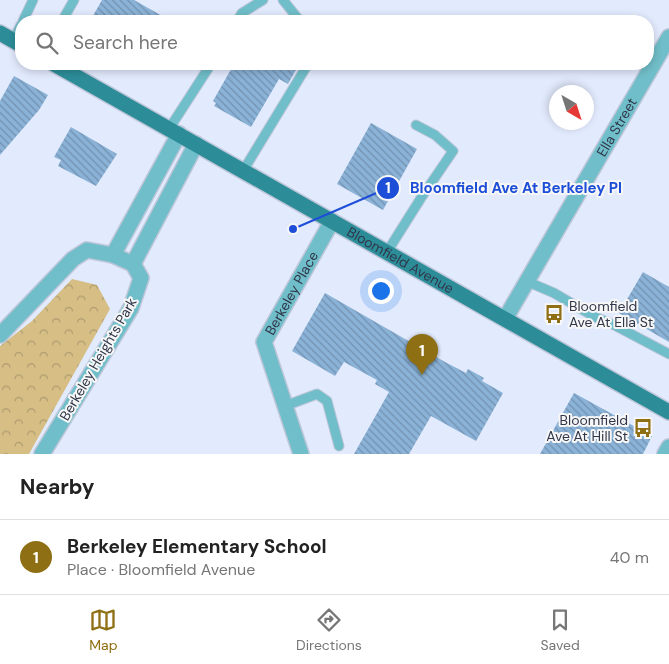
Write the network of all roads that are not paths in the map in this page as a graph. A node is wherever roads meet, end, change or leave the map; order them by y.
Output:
1 (33, 0) edge
2 (74, 0) edge
3 (263, 0) edge
4 (283, 0) edge
5 (26, 15) edge
6 (65, 15) edge
7 (241, 15) edge
8 (295, 15) edge
9 (669, 37) edge
10 (654, 63) edge
11 (65, 70) edge
12 (207, 70) edge
13 (304, 70) edge
14 (650, 70) edge
15 (416, 125) dead end
16 (174, 132) junction
17 (196, 144) junction
18 (243, 171) junction
19 (332, 221) junction
20 (387, 252) junction
21 (113, 254) junction
22 (133, 264) junction
23 (526, 282) junction
24 (505, 319) junction
25 (0, 335) edge
26 (669, 354) edge
27 (285, 406) junction
28 (669, 412) edge
29 (339, 446) dead end
30 (669, 447) edge
31 (42, 454) edge
32 (301, 454) edge
33 (665, 454) edge

1 - 5 lane
2 - 6 lane
3 - 7 lane
4 - 8 lane
9 - 10 street, Ella Street
11 - 16 main road, Bloomfield Avenue
12 - 16 lane
13 - 18 lane
14 - 23 street, Ella Street
15 - 20 lane
16 - 17 main road, Bloomfield Avenue
16 - 21 street
17 - 18 main road, Bloomfield Avenue
17 - 22 street
18 - 19 main road, Bloomfield Avenue
19 - 20 main road, Bloomfield Avenue
19 - 27 street, Berkeley Place
20 - 24 main road, Bloomfield Avenue
21 - 22 street
21 - 25 street
22 - 31 street, Berkeley Heights Park
23 - 24 street, Ella Street
23 - 26 lane
24 - 28 main road, Bloomfield Avenue
27 - 29 lane
27 - 32 street, Berkeley Place
30 - 33 street

